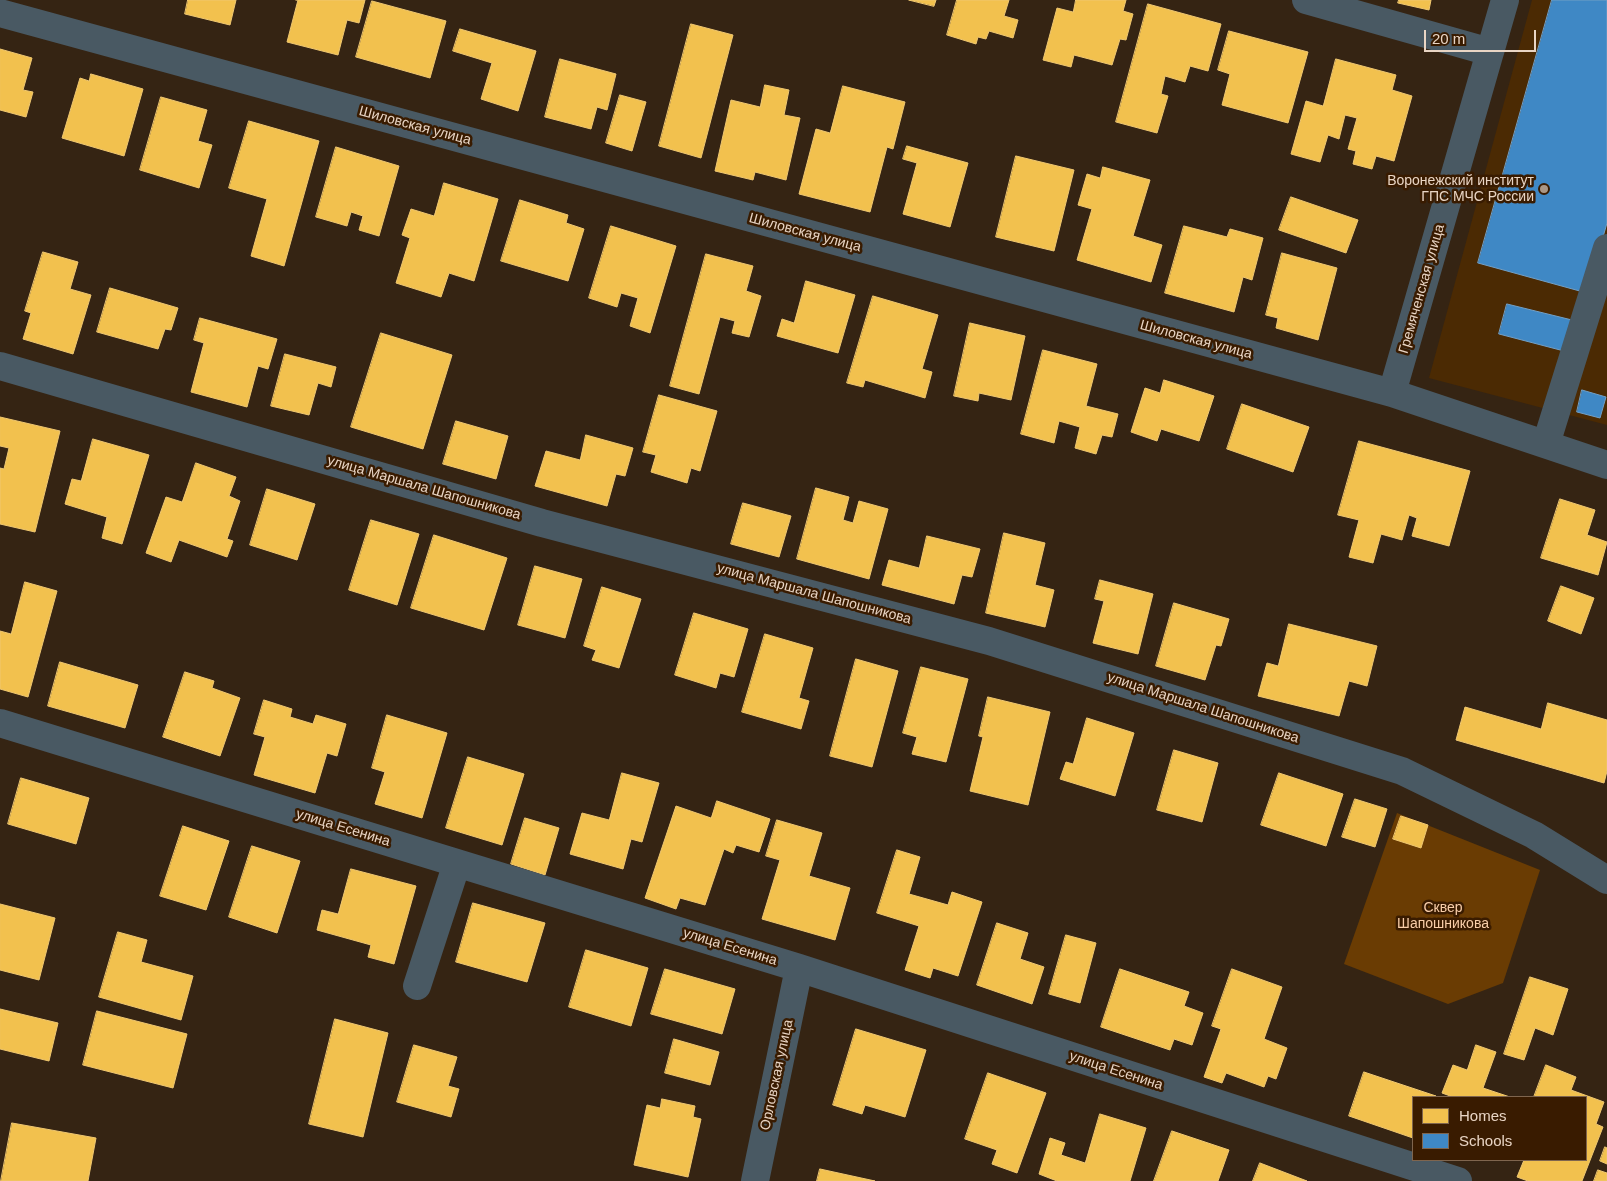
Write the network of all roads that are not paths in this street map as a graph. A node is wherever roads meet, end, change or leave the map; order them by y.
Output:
1 (1306, 0) edge
2 (1504, 0) edge
3 (0, 13) edge
4 (1490, 52) junction
5 (1607, 248) edge
6 (0, 366) edge
7 (1392, 393) junction
8 (1546, 444) junction
9 (1607, 465) edge
10 (0, 723) edge
11 (457, 863) junction
12 (1607, 880) edge
13 (799, 968) junction
14 (417, 986) dead end
15 (755, 1181) edge
16 (1458, 1181) edge

1 - 4 street
2 - 4 street, Гремяченская улица
3 - 7 street, Шиловская улица
4 - 7 street, Гремяченская улица
5 - 8 street
6 - 12 street, улица Маршала Шапошникова
7 - 8 street, Шиловская улица
8 - 9 street, Шиловская улица
10 - 11 street, улица Есенина
11 - 13 street, улица Есенина
11 - 14 street
13 - 15 street, Орловская улица
13 - 16 street, улица Есенина

